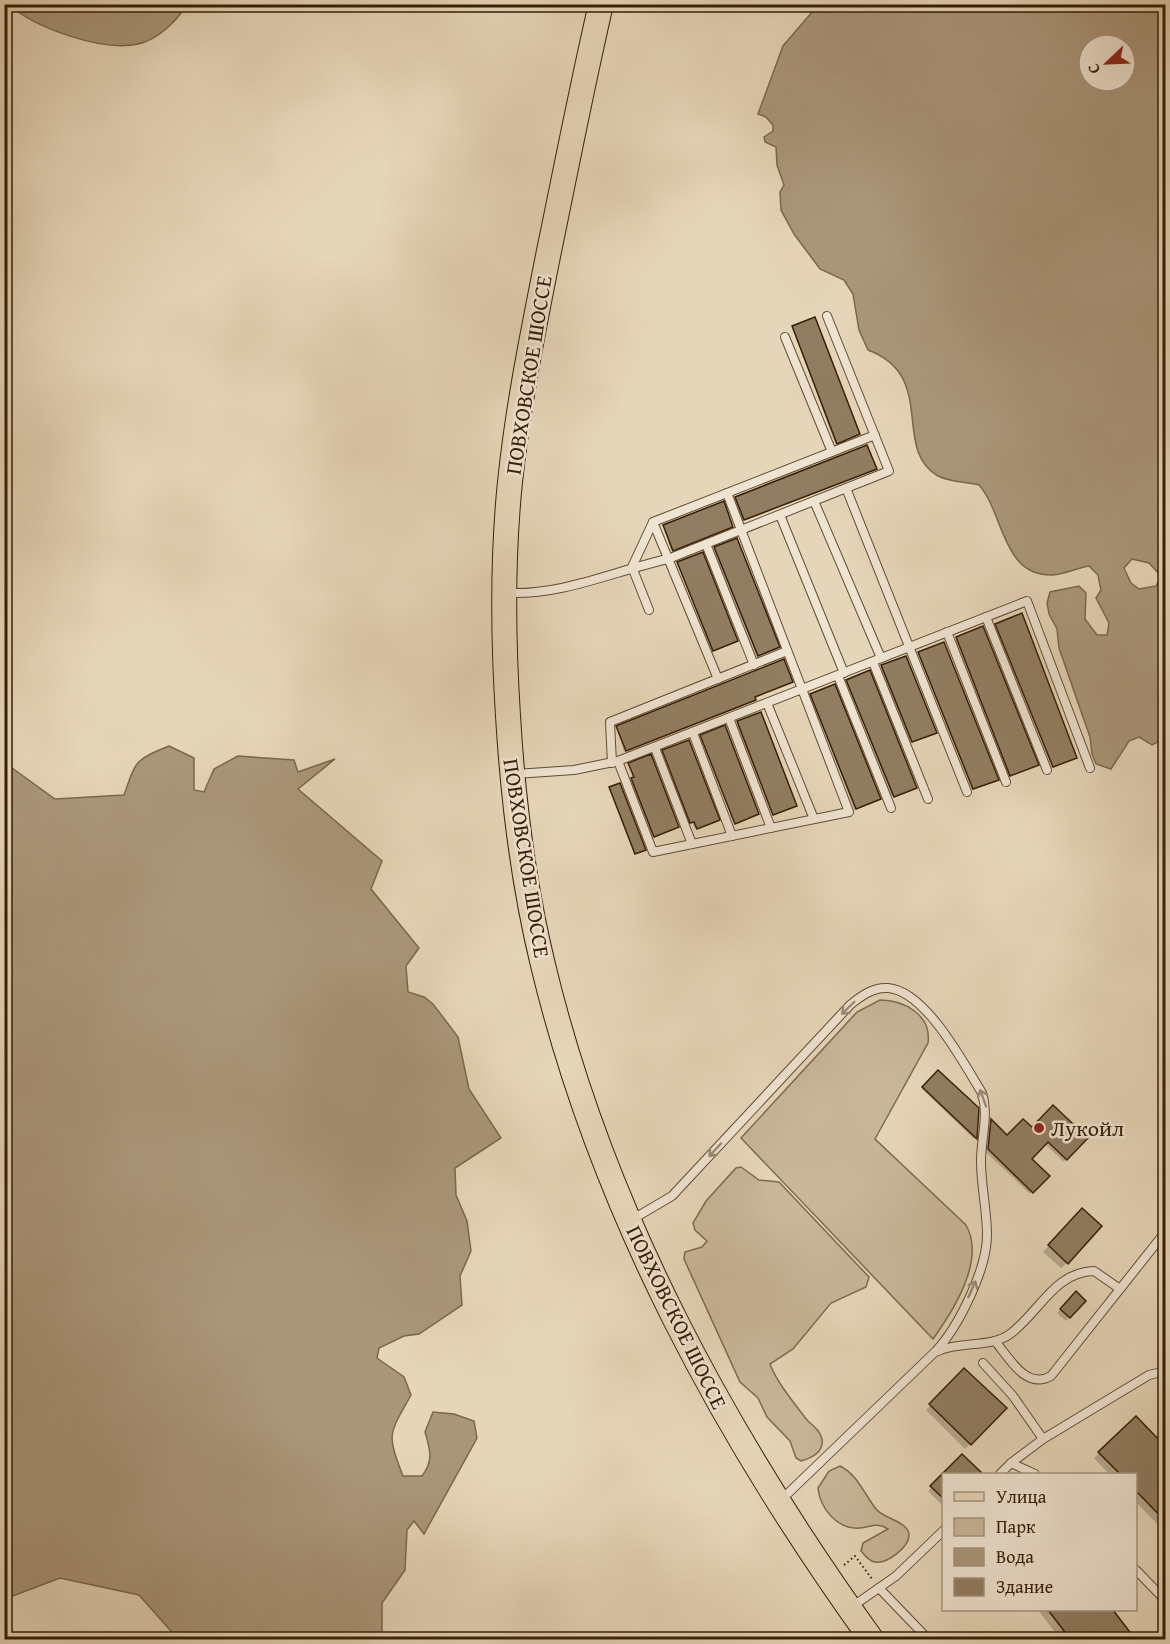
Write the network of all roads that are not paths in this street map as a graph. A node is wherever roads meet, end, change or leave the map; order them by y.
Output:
1 (601, 4) edge
2 (827, 316) dead end
3 (785, 336) dead end
4 (875, 435) junction
5 (832, 452) junction
6 (846, 488) junction
7 (727, 493) junction
8 (814, 501) junction
9 (780, 515) junction
10 (653, 522) junction
11 (741, 530) junction
12 (706, 544) junction
13 (669, 559) junction
14 (633, 567) junction
15 (504, 593) junction
16 (649, 610) dead end
17 (986, 617) junction
18 (947, 632) junction
19 (910, 647) junction
20 (787, 651) junction
21 (877, 660) junction
22 (754, 665) junction
23 (841, 674) junction
24 (718, 679) junction
25 (802, 689) junction
26 (767, 704) junction
27 (729, 718) junction
28 (693, 733) junction
29 (655, 748) junction
30 (615, 762) junction
31 (1090, 768) dead end
32 (1047, 770) dead end
33 (512, 774) junction
34 (1006, 782) dead end
35 (966, 792) dead end
36 (928, 799) dead end
37 (891, 808) dead end
38 (814, 819) junction
39 (771, 828) junction
40 (732, 836) junction
41 (692, 844) junction
42 (629, 1222) junction
43 (1166, 1231) edge
44 (1120, 1289) junction
45 (995, 1341) junction
46 (936, 1352) junction
47 (983, 1363) dead end
48 (1166, 1371) edge
49 (1043, 1439) junction
50 (1011, 1463) junction
51 (1001, 1473) edge
52 (1033, 1473) edge
53 (779, 1501) junction
54 (942, 1532) edge
55 (1137, 1571) edge
56 (879, 1588) junction
57 (1164, 1596) edge
58 (850, 1608) junction
59 (872, 1640) edge
60 (929, 1640) edge

1 - 15 main road, ПОВХОВСКОЕ ШОССЕ
2 - 4 lane
3 - 5 lane
4 - 5 lane
4 - 6 lane
5 - 7 lane
6 - 8 lane
6 - 19 lane
7 - 10 lane
7 - 11 lane
8 - 9 lane
8 - 21 lane
9 - 11 lane
9 - 23 lane
10 - 13 lane
10 - 14 lane
11 - 12 lane
11 - 20 lane
12 - 13 lane
12 - 22 lane
13 - 14 lane
13 - 24 lane
14 - 15 lane
14 - 16 lane
15 - 33 main road, ПОВХОВСКОЕ ШОССЕ
17 - 18 lane
17 - 31 lane
17 - 32 lane
18 - 19 lane
18 - 34 lane
19 - 21 lane
19 - 35 lane
20 - 22 lane
20 - 25 lane
21 - 23 lane
21 - 36 lane
22 - 24 lane
23 - 25 lane
23 - 37 lane
24 - 30 lane
25 - 26 lane
25 - 38 lane
26 - 27 lane
26 - 38 lane
27 - 28 lane
27 - 39 lane
28 - 29 lane
28 - 40 lane
29 - 30 lane
29 - 41 lane
30 - 33 lane
30 - 41 lane
33 - 42 main road, ПОВХОВСКОЕ ШОССЕ
38 - 39 lane
39 - 40 lane
40 - 41 lane
46 -> 42 lane
42 - 53 main road, ПОВХОВСКОЕ ШОССЕ
43 - 44 lane
44 - 45 lane
44 - 45 lane
45 - 46 lane
46 - 53 lane
47 - 49 lane
48 - 49 lane
49 - 50 lane
50 - 51 lane
50 - 52 lane
53 - 58 main road, ПОВХОВСКОЕ ШОССЕ
54 - 56 lane
55 - 57 lane
56 - 58 lane
56 - 60 lane
58 - 59 main road, ПОВХОВСКОЕ ШОССЕ

